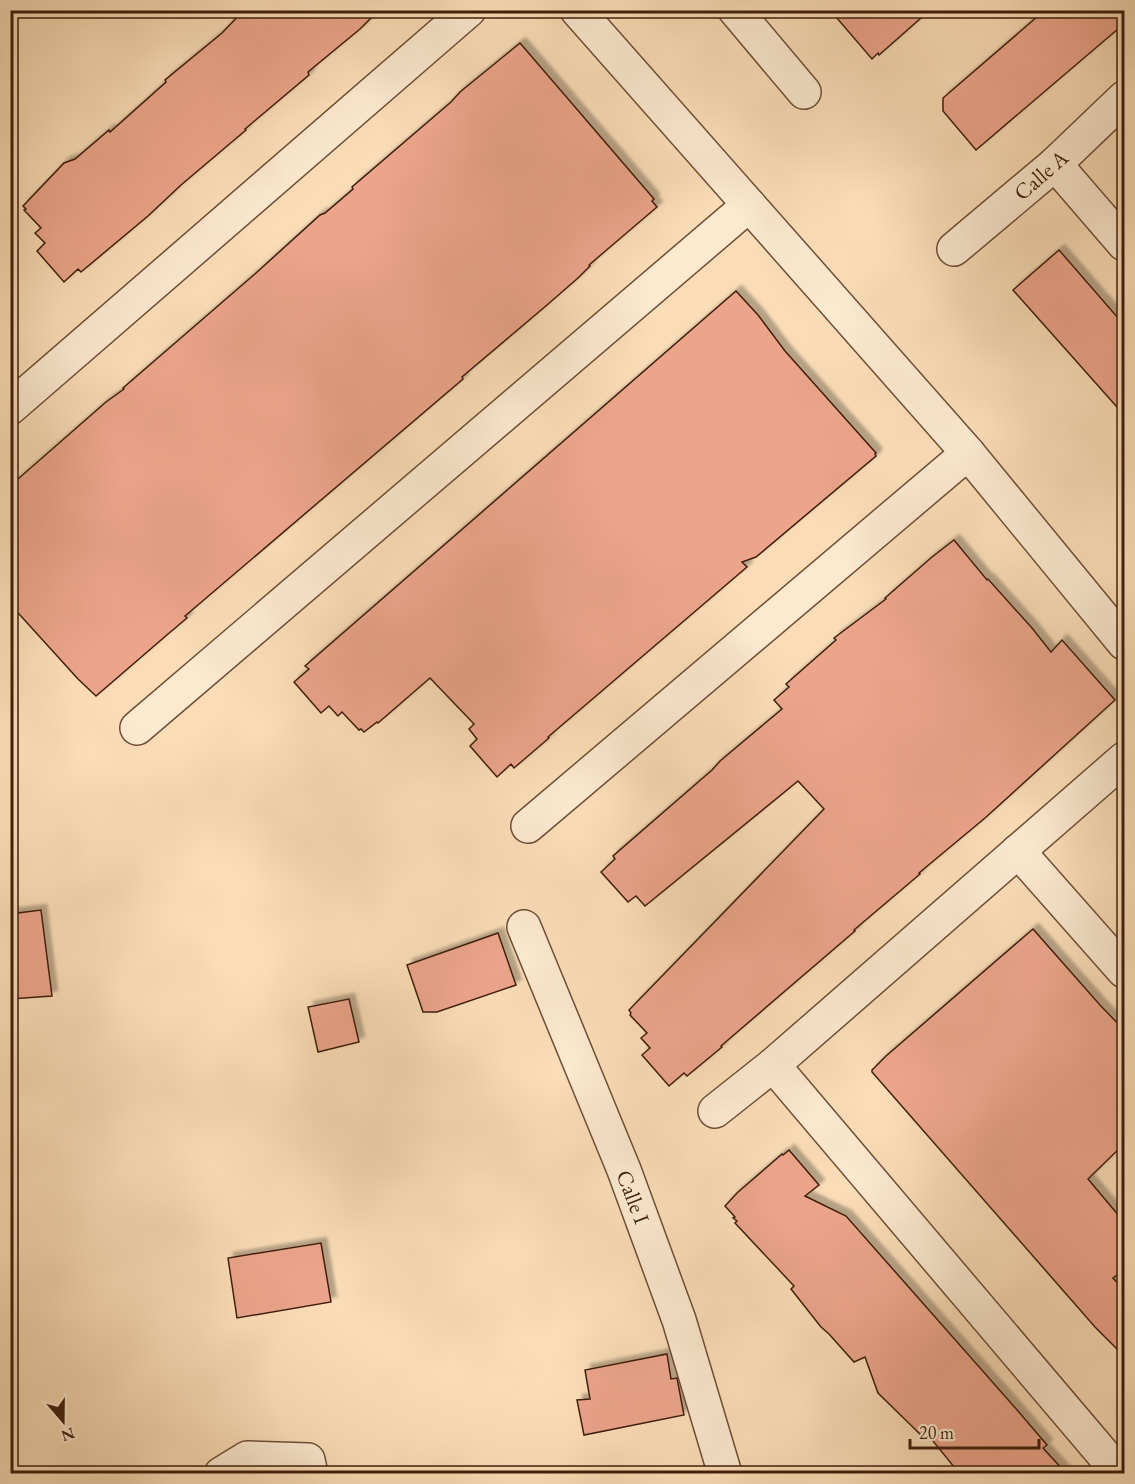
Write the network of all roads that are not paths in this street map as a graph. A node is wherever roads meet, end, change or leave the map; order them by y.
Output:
1 (469, 10) edge
2 (577, 10) edge
3 (735, 10) edge
4 (804, 92) dead end
5 (1125, 98) edge
6 (1055, 164) junction
7 (749, 205) junction
8 (1125, 244) edge
9 (954, 249) dead end
10 (10, 408) edge
11 (968, 453) junction
12 (1125, 643) edge
13 (137, 728) dead end
14 (1125, 759) edge
15 (528, 826) dead end
16 (1018, 851) junction
17 (524, 927) dead end
18 (1125, 971) edge
19 (772, 1065) junction
20 (715, 1111) dead end
21 (221, 1473) edge
22 (311, 1473) edge
23 (725, 1473) edge
24 (1120, 1473) edge

1 - 10 street
2 - 7 street
3 - 4 street
5 - 6 street, Calle A
6 - 8 street
6 - 9 street, Calle A
7 - 11 street
7 - 13 street
11 - 12 street
11 - 15 street
14 - 16 street
16 - 18 street
16 - 19 street
17 - 23 street, Calle I
19 - 20 street
19 - 24 street
21 - 22 street

